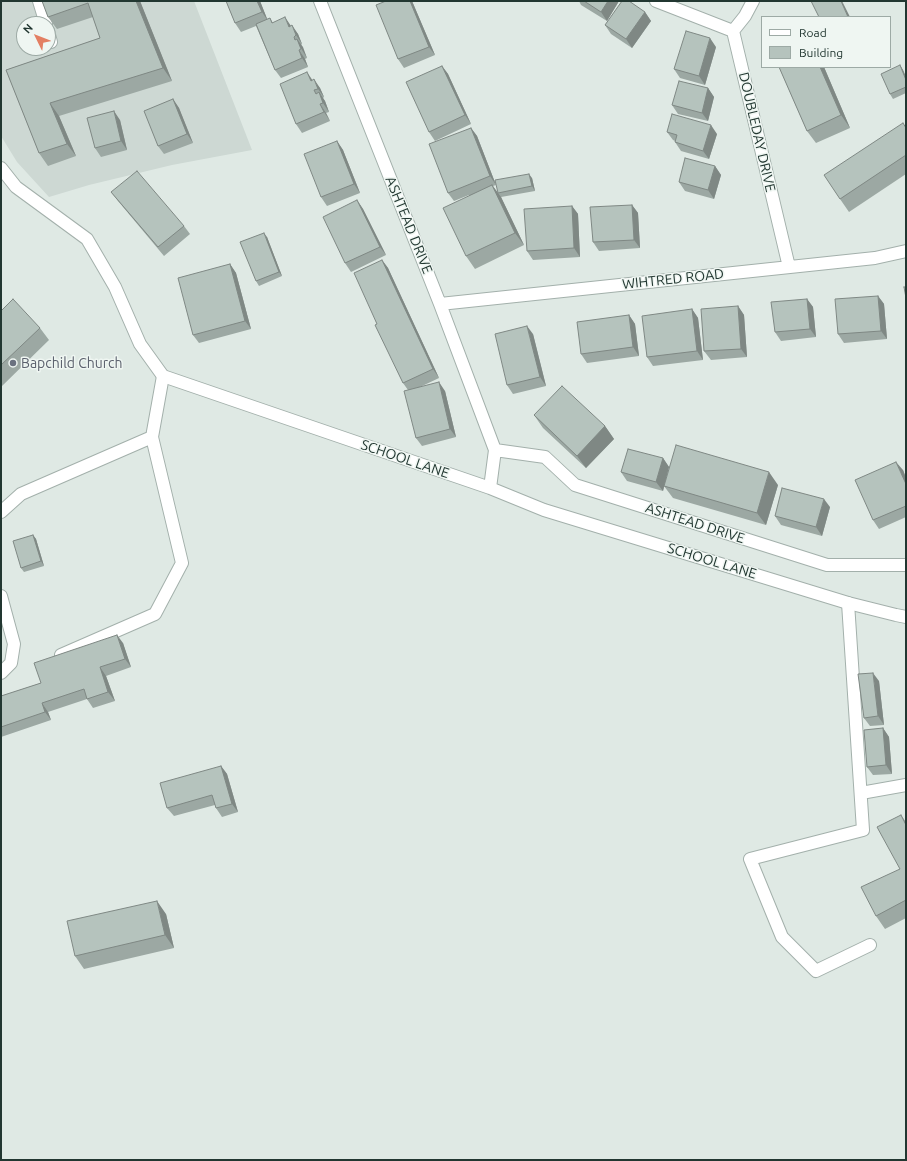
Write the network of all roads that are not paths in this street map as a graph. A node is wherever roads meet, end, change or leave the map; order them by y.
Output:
1 (39, 1) edge
2 (320, 1) edge
3 (656, 1) edge
4 (753, 1) edge
5 (44, 16) edge
6 (733, 31) junction
7 (1, 168) edge
8 (906, 251) edge
9 (789, 267) junction
10 (440, 304) junction
11 (163, 376) junction
12 (152, 437) junction
13 (495, 450) junction
14 (490, 488) junction
15 (1, 512) edge
16 (906, 565) edge
17 (1, 596) edge
18 (848, 603) junction
19 (906, 617) edge
20 (53, 659) edge
21 (1, 673) edge
22 (906, 785) edge
23 (861, 793) junction
24 (870, 945) dead end

1 - 5 street
2 - 10 street, ASHTEAD DRIVE
3 - 6 street
4 - 6 street
6 - 9 street, DOUBLEDAY DRIVE
7 - 11 street
8 - 9 street, WIHTRED ROAD
9 - 10 street, WIHTRED ROAD
10 - 13 street, ASHTEAD DRIVE
11 - 12 street
11 - 14 street, SCHOOL LANE
12 - 15 street
12 - 20 street
13 - 14 street, ASHTEAD DRIVE
13 - 16 street, ASHTEAD DRIVE
14 - 18 street, SCHOOL LANE
17 - 21 street
18 - 19 street, SCHOOL LANE
18 - 23 street
22 - 23 street
23 - 24 street

